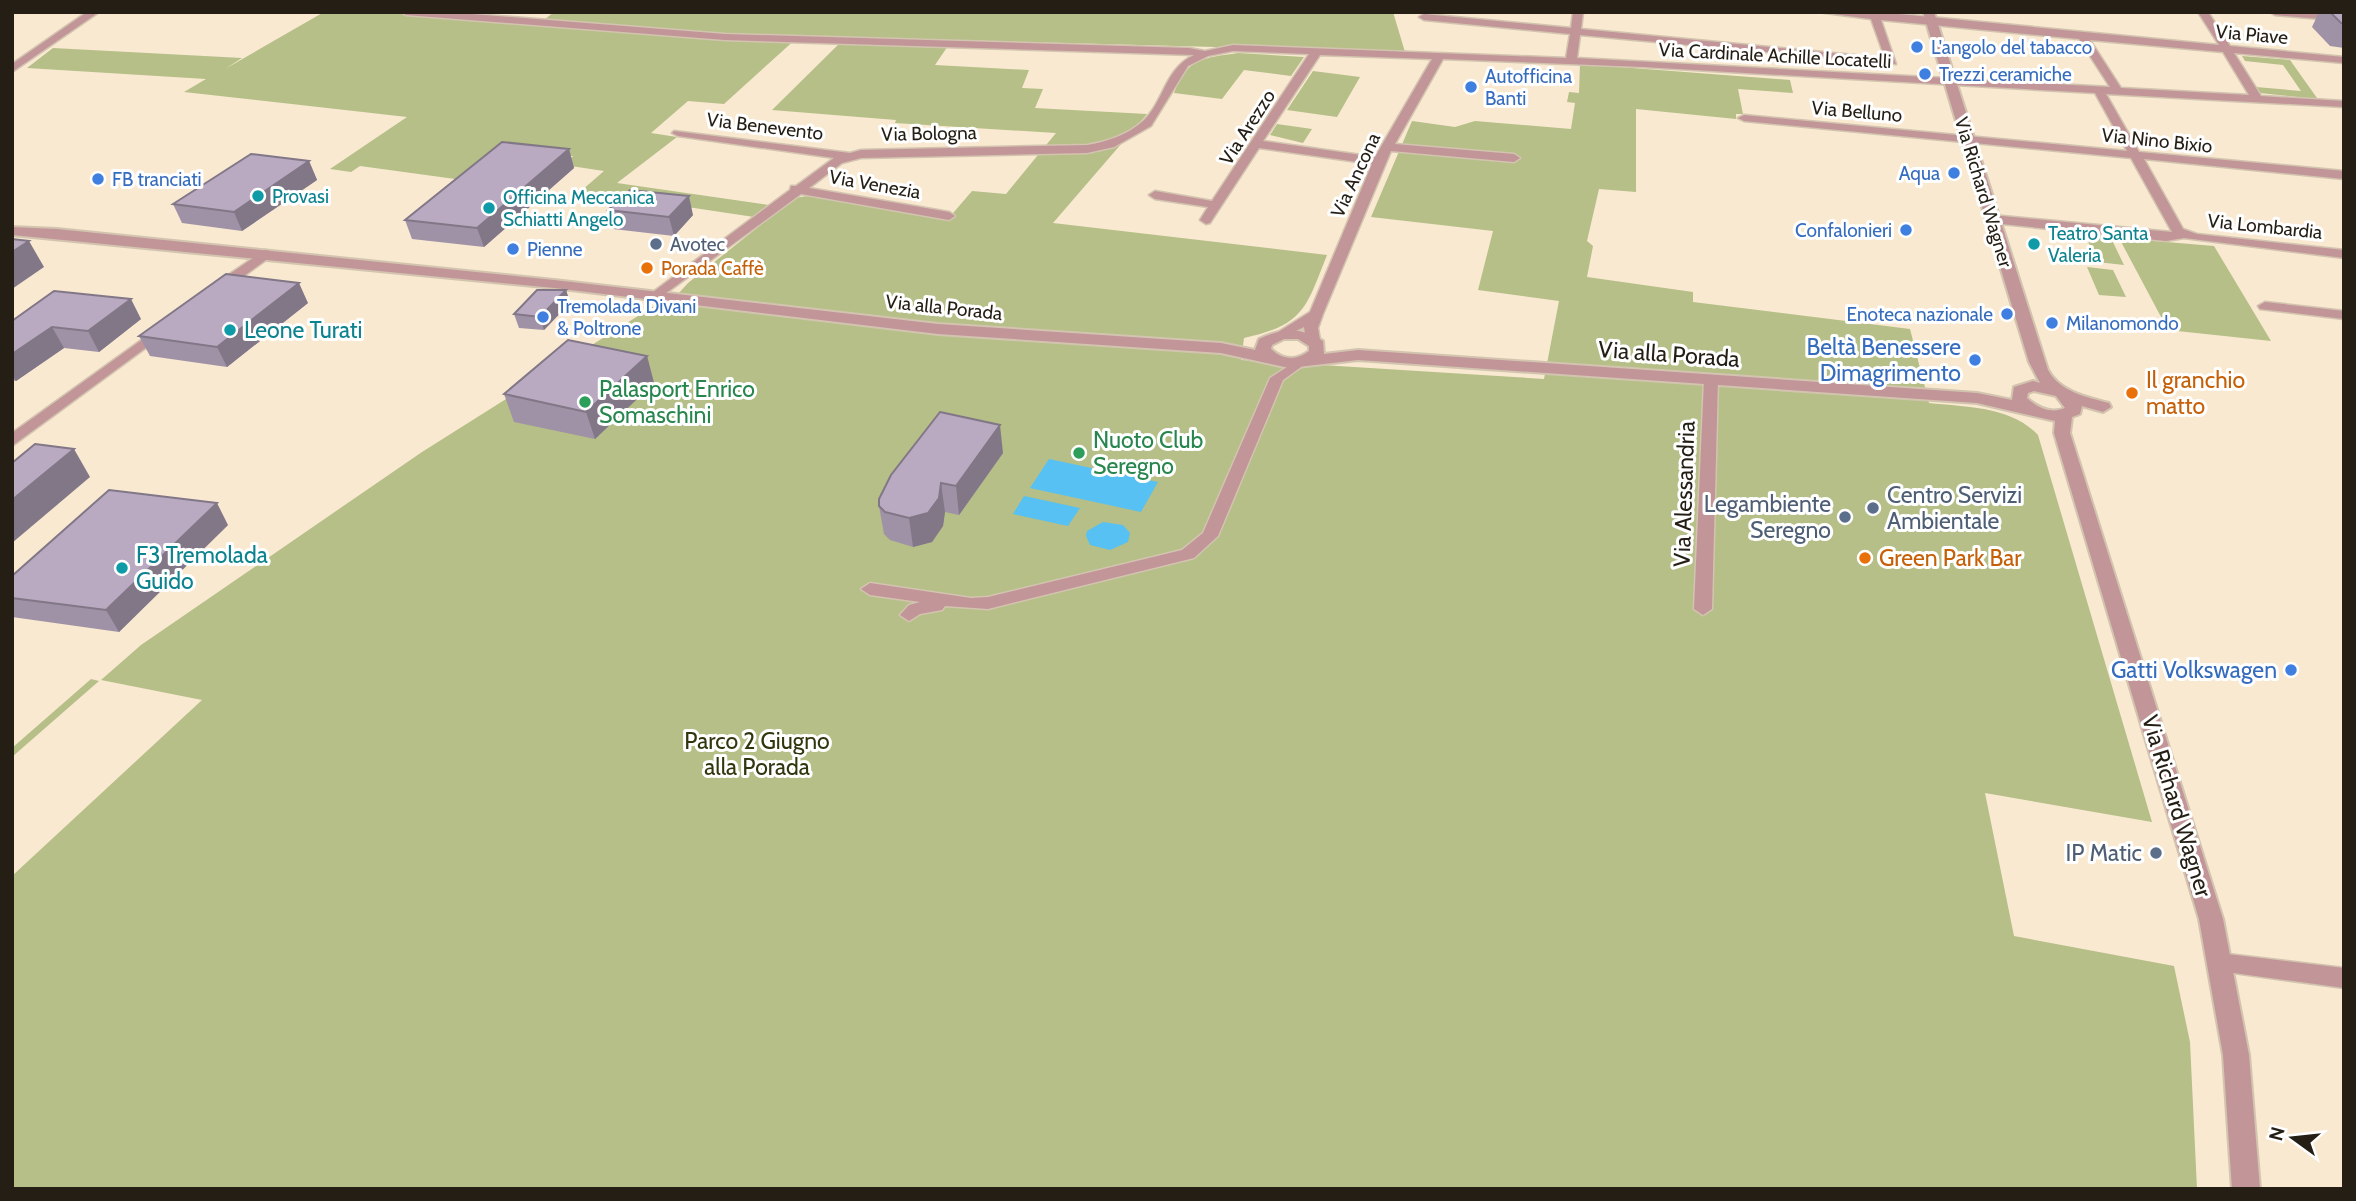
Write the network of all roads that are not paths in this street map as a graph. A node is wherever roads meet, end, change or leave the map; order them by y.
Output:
1 (406, 12) edge
2 (1578, 12) edge
3 (1823, 12) edge
4 (2203, 12) edge
5 (2275, 12) edge
6 (91, 13) edge
7 (2315, 14) edge
8 (1874, 15) edge
9 (1424, 17) dead end
10 (1930, 17) edge
11 (2344, 18) edge
12 (1576, 31) junction
13 (2082, 36) junction
14 (2226, 50) junction
15 (1316, 52) junction
16 (1205, 54) junction
17 (1438, 58) junction
18 (2344, 60) edge
19 (1571, 61) junction
20 (12, 69) edge
21 (1949, 83) junction
22 (2099, 92) junction
23 (2119, 93) junction
24 (2256, 97) junction
25 (2344, 104) edge
26 (1744, 118) dead end
27 (678, 133) dead end
28 (1967, 139) junction
29 (1258, 144) junction
30 (1388, 147) junction
31 (2133, 155) junction
32 (848, 156) junction
33 (1514, 158) dead end
34 (1379, 160) junction
35 (2344, 175) edge
36 (796, 189) junction
37 (1155, 195) dead end
38 (1216, 205) junction
39 (949, 216) dead end
40 (1992, 219) junction
41 (1206, 220) dead end
42 (12, 231) edge
43 (2182, 235) junction
44 (265, 254) junction
45 (2344, 254) edge
46 (210, 294) edge
47 (661, 296) junction
48 (2265, 306) dead end
49 (1316, 314) junction
50 (2344, 315) edge
51 (177, 318) edge
52 (1277, 335) junction
53 (1315, 342) junction
54 (1221, 348) junction
55 (1358, 355) junction
56 (1269, 357) junction
57 (1305, 361) junction
58 (2037, 362) junction
59 (1277, 378) junction
60 (1710, 380) junction
61 (2023, 389) junction
62 (1977, 398) junction
63 (2066, 409) junction
64 (2034, 410) junction
65 (12, 441) edge
66 (870, 589) dead end
67 (971, 604) junction
68 (1703, 609) dead end
69 (909, 615) dead end
70 (2219, 962) junction
71 (2344, 978) edge
72 (2246, 1189) edge

1 - 16 street
2 - 12 street
3 - 8 street, Via Piave
4 - 14 street
5 - 7 street
6 - 20 street
7 - 11 street
8 - 10 street, Via Piave
8 - 12 street
9 - 12 street
10 - 13 street, Via Piave
10 - 21 street, Via Richard Wagner
12 - 19 street
13 - 14 street, Via Piave
13 - 23 street
14 - 18 street, Via Piave
14 - 24 street
15 - 16 street, Via Cardinale Achille Locatelli
15 - 17 street, Via Cardinale Achille Locatelli
15 - 29 street, Via Arezzo
16 - 32 street, Via Bologna
17 - 19 street, Via Cardinale Achille Locatelli
17 - 30 street, Via Ancona
19 - 21 street, Via Cardinale Achille Locatelli
21 - 22 street, Via Cardinale Achille Locatelli
21 - 28 street, Via Richard Wagner
22 - 23 street, Via Cardinale Achille Locatelli
22 - 31 street
23 - 24 street, Via Cardinale Achille Locatelli
24 - 25 street, Via Cardinale Achille Locatelli
26 - 28 street, Via Belluno
27 - 32 street, Via Benevento
28 - 31 street, Via Nino Bixio
28 - 40 street, Via Richard Wagner
29 - 34 street
29 - 38 street, Via Arezzo
30 - 33 street
30 - 34 street, Via Ancona
31 - 35 street, Via Nino Bixio
31 - 43 street
32 - 36 street, Via Bologna
34 - 49 street, Via Ancona
36 - 39 street, Via Venezia
36 - 47 street, Via Bologna
37 - 38 street
38 - 41 street, Via Arezzo
40 - 43 street, Via Lombardia
40 - 58 street, Via Richard Wagner
42 - 44 street, Via alla Porada
43 - 45 street, Via Lombardia
44 - 46 street
44 - 47 street, Via alla Porada
47 - 54 street, Via alla Porada
48 - 50 street
49 - 52 street
49 - 53 street, Via Ancona
51 - 65 street
52 - 53 street, Via alla Porada
52 - 54 street, Via alla Porada
52 - 56 street
53 - 55 street, Via alla Porada
53 - 57 street
54 - 56 street, Via alla Porada
55 - 57 street, Via alla Porada
55 - 60 street, Via alla Porada
56 - 57 street, Via alla Porada
56 - 59 street
57 - 59 street
58 - 61 street
58 - 63 street, Via Richard Wagner
59 - 67 street
60 - 62 street, Via alla Porada
60 - 68 street, Via Alessandria
61 - 62 street, Via alla Porada
61 - 63 street, Via alla Porada
61 - 64 street
62 - 64 street, Via alla Porada
63 - 64 street
63 - 70 street, Via Richard Wagner
66 - 67 street
67 - 69 street
70 - 71 street
70 - 72 street, Via Richard Wagner

